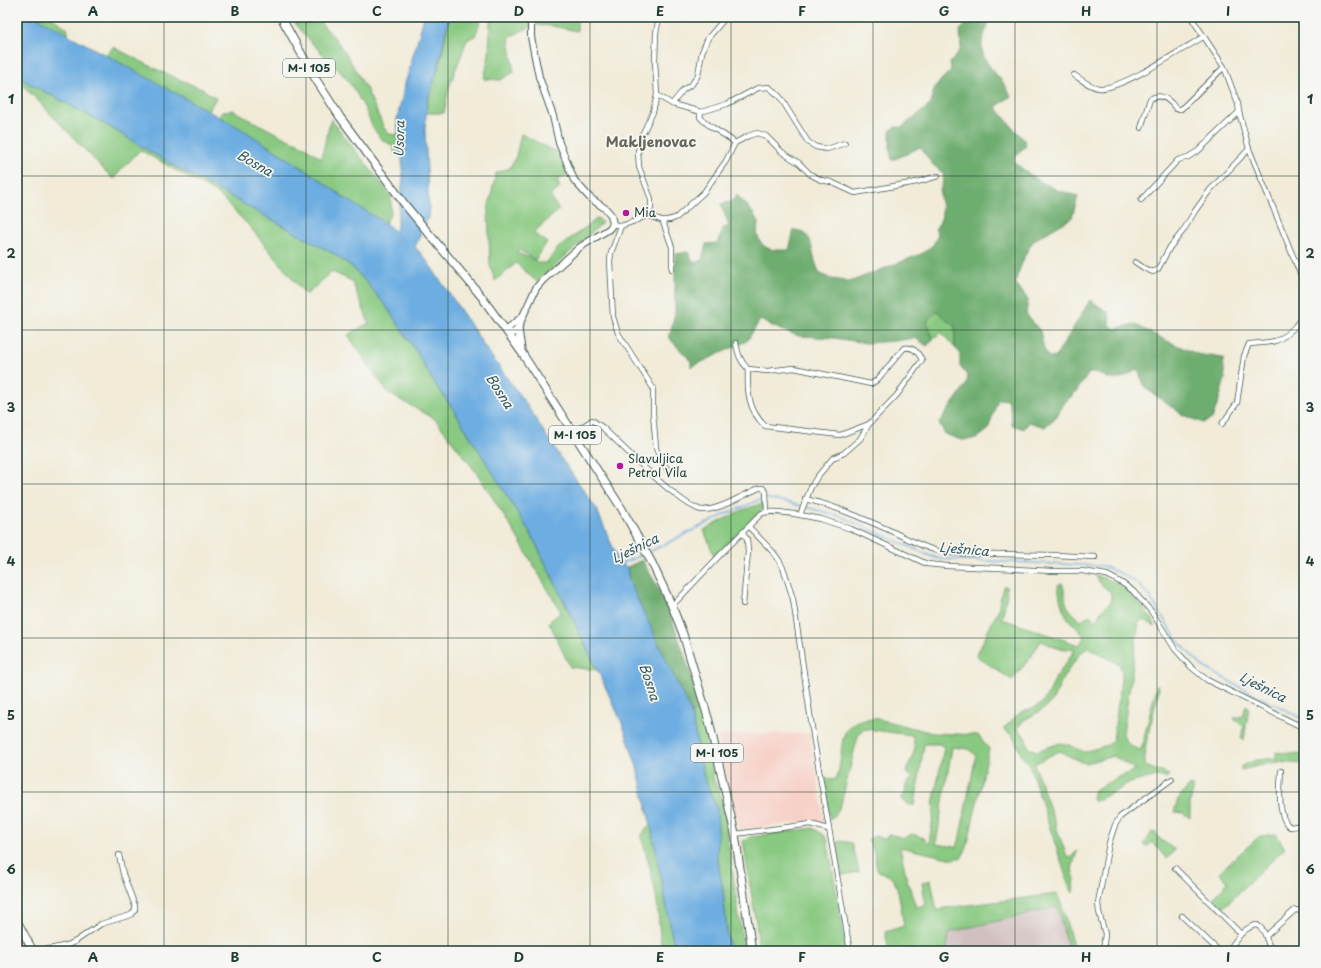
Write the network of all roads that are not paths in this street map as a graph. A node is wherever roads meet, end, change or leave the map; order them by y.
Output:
1 (281, 17) edge
2 (531, 17) edge
3 (659, 17) edge
4 (726, 17) edge
5 (1191, 17) edge
6 (1203, 37) junction
7 (1224, 67) junction
8 (1074, 75) dead end
9 (657, 95) junction
10 (672, 104) junction
11 (701, 112) junction
12 (1239, 112) junction
13 (1141, 128) dead end
14 (734, 142) junction
15 (845, 143) dead end
16 (1249, 149) junction
17 (938, 176) dead end
18 (1141, 200) dead end
19 (648, 215) junction
20 (662, 222) junction
21 (612, 224) junction
22 (621, 226) junction
23 (1135, 262) dead end
24 (672, 269) dead end
25 (1304, 278) edge
26 (523, 316) junction
27 (1304, 316) edge
28 (518, 329) junction
29 (506, 331) junction
30 (736, 343) dead end
31 (522, 353) junction
32 (748, 369) junction
33 (868, 424) junction
34 (1222, 424) dead end
35 (573, 433) junction
36 (669, 472) dead end
37 (805, 500) junction
38 (767, 512) junction
39 (801, 513) junction
40 (749, 527) junction
41 (742, 533) junction
42 (1095, 558) dead end
43 (743, 604) dead end
44 (672, 606) junction
45 (1304, 728) edge
46 (1281, 771) dead end
47 (1172, 779) dead end
48 (1304, 825) edge
49 (828, 829) junction
50 (735, 834) junction
51 (119, 855) dead end
52 (1175, 868) dead end
53 (1304, 913) edge
54 (1182, 916) dead end
55 (17, 921) edge
56 (1241, 934) junction
57 (1266, 936) junction
58 (33, 951) edge
59 (40, 951) edge
60 (752, 951) edge
61 (850, 951) edge
62 (1104, 951) edge
63 (1219, 951) edge
64 (1228, 951) edge
65 (1273, 951) edge

1 - 29 main road, M-I 105
2 - 21 street
3 - 9 street
4 - 10 street
5 - 6 street
6 - 7 street
6 - 8 street
7 - 12 street
7 - 13 street
9 - 10 street
9 - 19 street
10 - 11 street
11 - 14 street
11 - 15 street
12 - 16 street
12 - 18 street
14 - 17 street
14 - 20 street
16 - 23 street
16 - 25 street
19 - 20 street
19 - 22 street
20 - 24 street
21 - 22 street
21 - 26 street
22 - 36 street
26 - 28 street
26 - 29 street
27 - 34 street
28 - 29 street
28 - 31 main road
29 - 31 main road, M-I 105
30 - 32 street
31 - 35 main road, M-I 105
32 - 33 street
32 - 33 street
33 - 37 street
35 - 38 street
35 - 44 main road, M-I 105
37 - 39 street
37 - 42 street
38 - 39 street
38 - 40 street
39 - 45 street
40 - 41 street
40 - 49 street
41 - 43 street
41 - 44 street
44 - 50 main road, M-I 105
46 - 48 street
47 - 62 street
49 - 50 street
49 - 61 street
50 - 60 main road, M-I 105
51 - 59 street
52 - 56 street
53 - 57 street
54 - 63 street
55 - 58 main road
56 - 57 street
56 - 64 street
57 - 65 street

